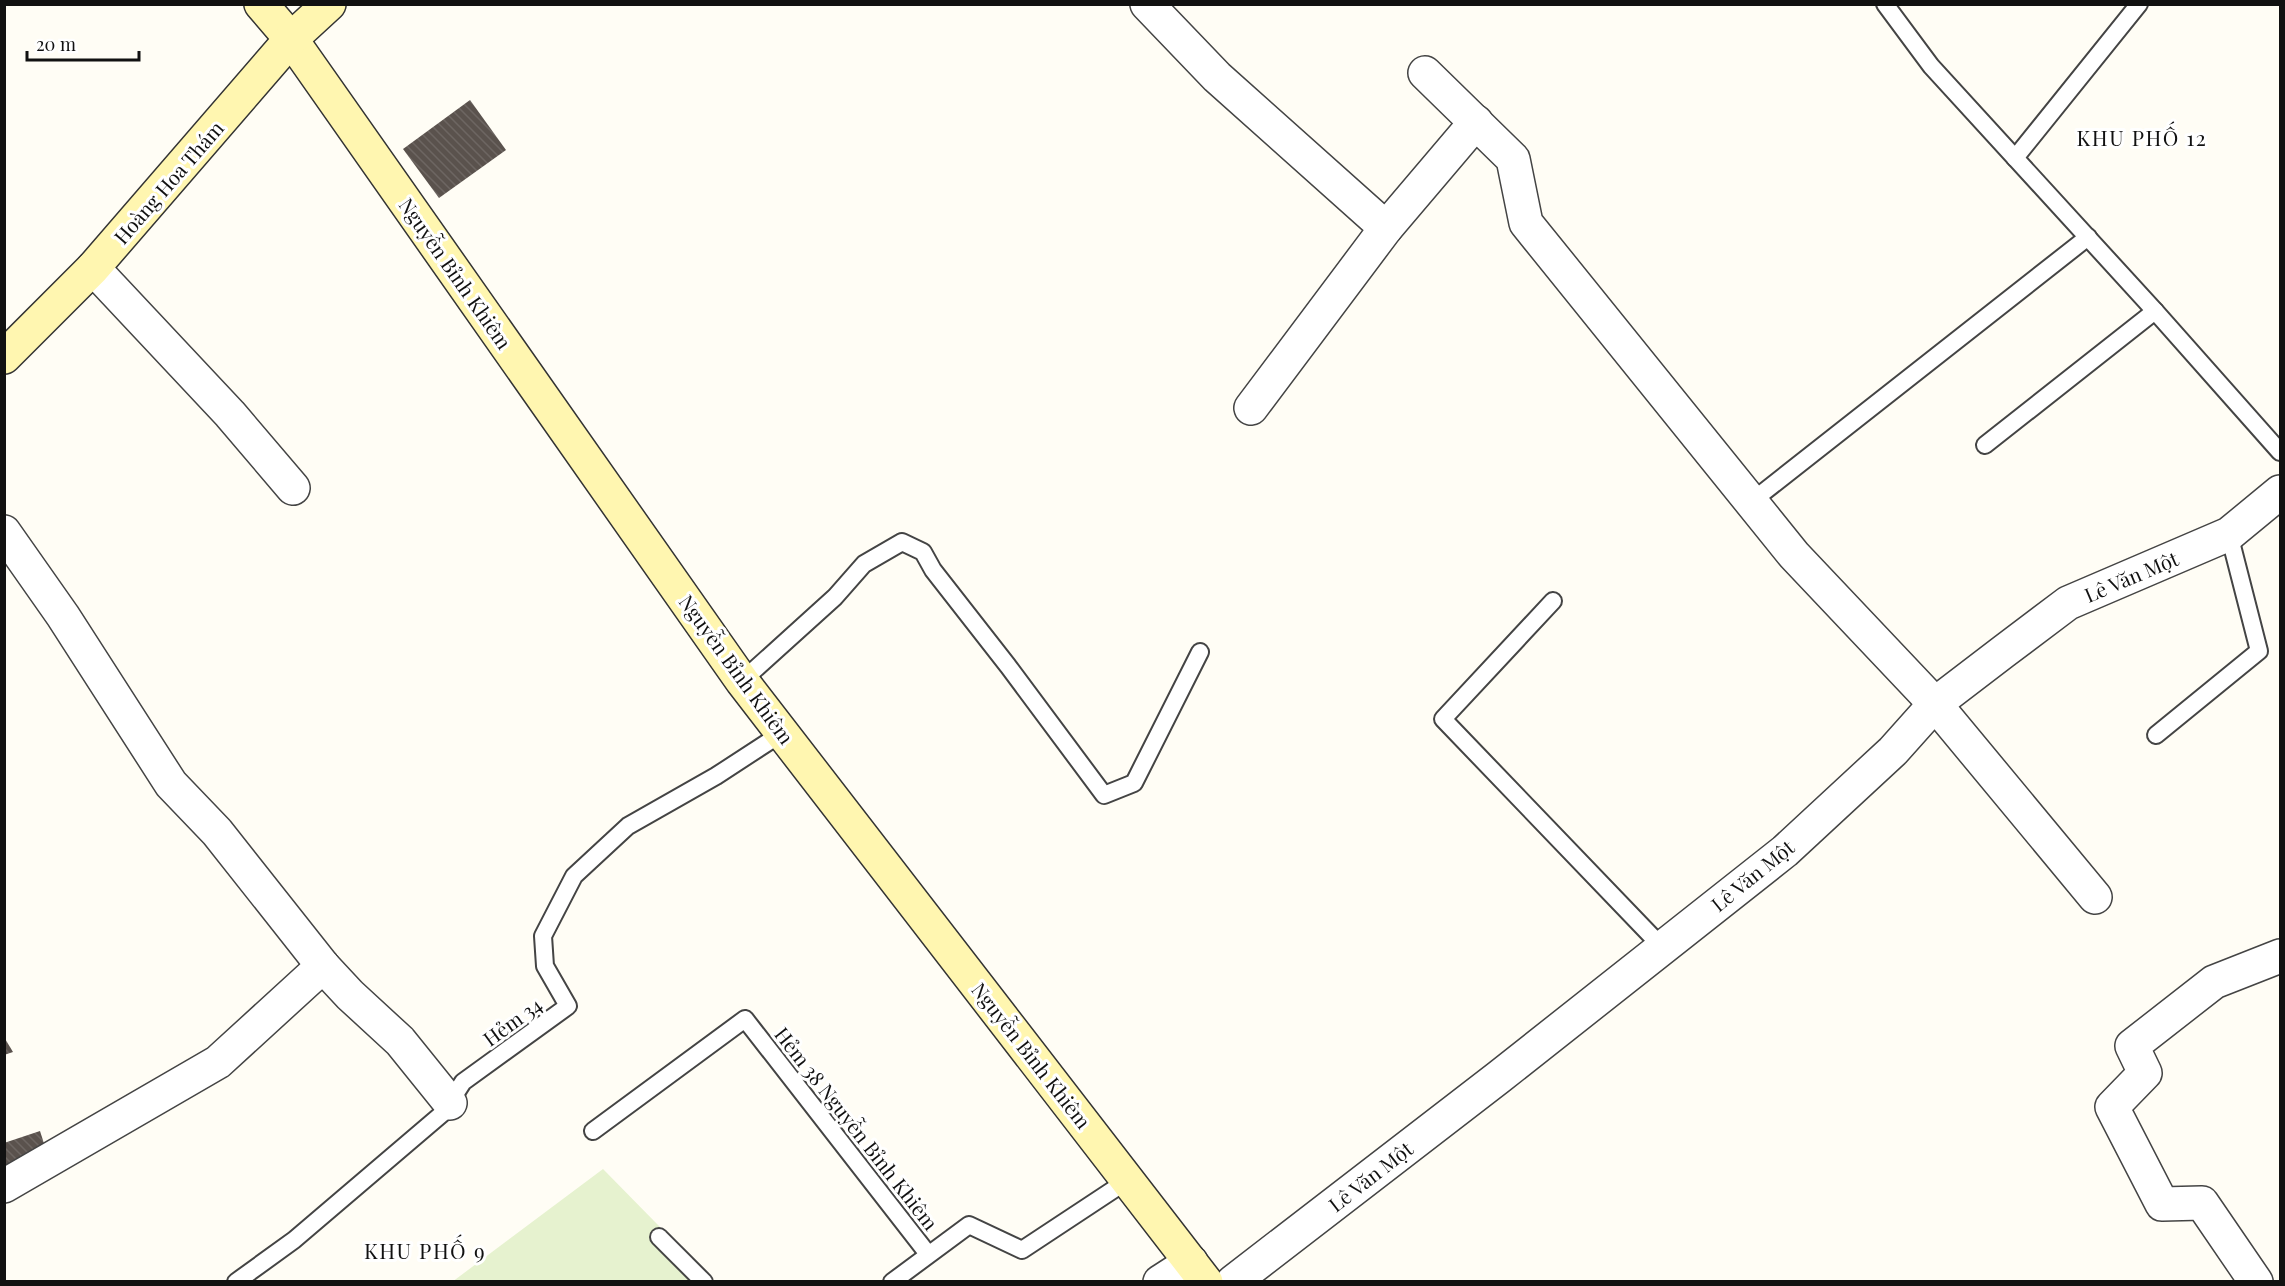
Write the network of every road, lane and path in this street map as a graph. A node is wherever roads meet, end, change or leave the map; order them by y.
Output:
1 (261, 4) edge
2 (328, 4) edge
3 (1147, 4) edge
4 (1885, 4) edge
5 (2139, 4) edge
6 (291, 39) junction
7 (1425, 74) dead end
8 (1476, 122) junction
9 (2015, 158) junction
10 (1386, 228) junction
11 (2088, 237) junction
12 (93, 268) junction
13 (2156, 311) junction
14 (4, 357) edge
15 (1251, 408) dead end
16 (1985, 445) dead end
17 (2280, 452) edge
18 (292, 488) dead end
19 (2280, 492) edge
20 (1751, 502) junction
21 (4, 531) edge
22 (2229, 534) junction
23 (1552, 601) dead end
24 (1200, 652) dead end
25 (742, 681) junction
26 (1935, 704) junction
27 (782, 732) junction
28 (2157, 735) dead end
29 (2095, 897) dead end
30 (1662, 947) junction
31 (2280, 956) edge
32 (323, 966) junction
33 (450, 1103) junction
34 (593, 1131) dead end
35 (1128, 1180) junction
36 (4, 1186) edge
37 (658, 1237) dead end
38 (928, 1254) junction
39 (1199, 1272) edge
40 (236, 1281) edge
41 (704, 1281) edge
42 (892, 1281) edge
43 (1160, 1281) edge
44 (1233, 1281) edge
45 (2256, 1281) edge

1 - 6 street, Nguyễn Bỉnh Khiêm
2 - 6 street, Hoàng Hoa Thám
3 - 10 street
4 - 9 lane
5 - 9 lane
6 - 12 street, Hoàng Hoa Thám
6 - 25 street, Nguyễn Bỉnh Khiêm
7 - 8 street
8 - 10 street
8 - 20 street
9 - 11 lane
10 - 15 street
11 - 13 lane
11 - 20 lane
12 - 14 street, Hoàng Hoa Thám
12 - 18 street
13 - 16 lane
13 - 17 lane
19 - 22 street, Lê Văn Một
20 - 26 street
21 - 32 street
22 - 26 street, Lê Văn Một
22 - 28 lane
23 - 30 lane
24 - 25 lane
25 - 27 street, Nguyễn Bỉnh Khiêm
26 - 29 street
26 - 30 street, Lê Văn Một
27 - 33 lane, Hẻm 34
27 - 35 street, Nguyễn Bỉnh Khiêm
30 - 44 street, Lê Văn Một
31 - 45 street
32 - 33 street
32 - 36 street
33 - 40 lane, Hẻm 34
34 - 38 lane, Hẻm 38 Nguyễn Bỉnh Khiêm
35 - 38 lane, Hẻm 38 Nguyễn Bỉnh Khiêm
35 - 39 street, Nguyễn Bỉnh Khiêm
37 - 41 lane
38 - 42 lane
39 - 43 street

